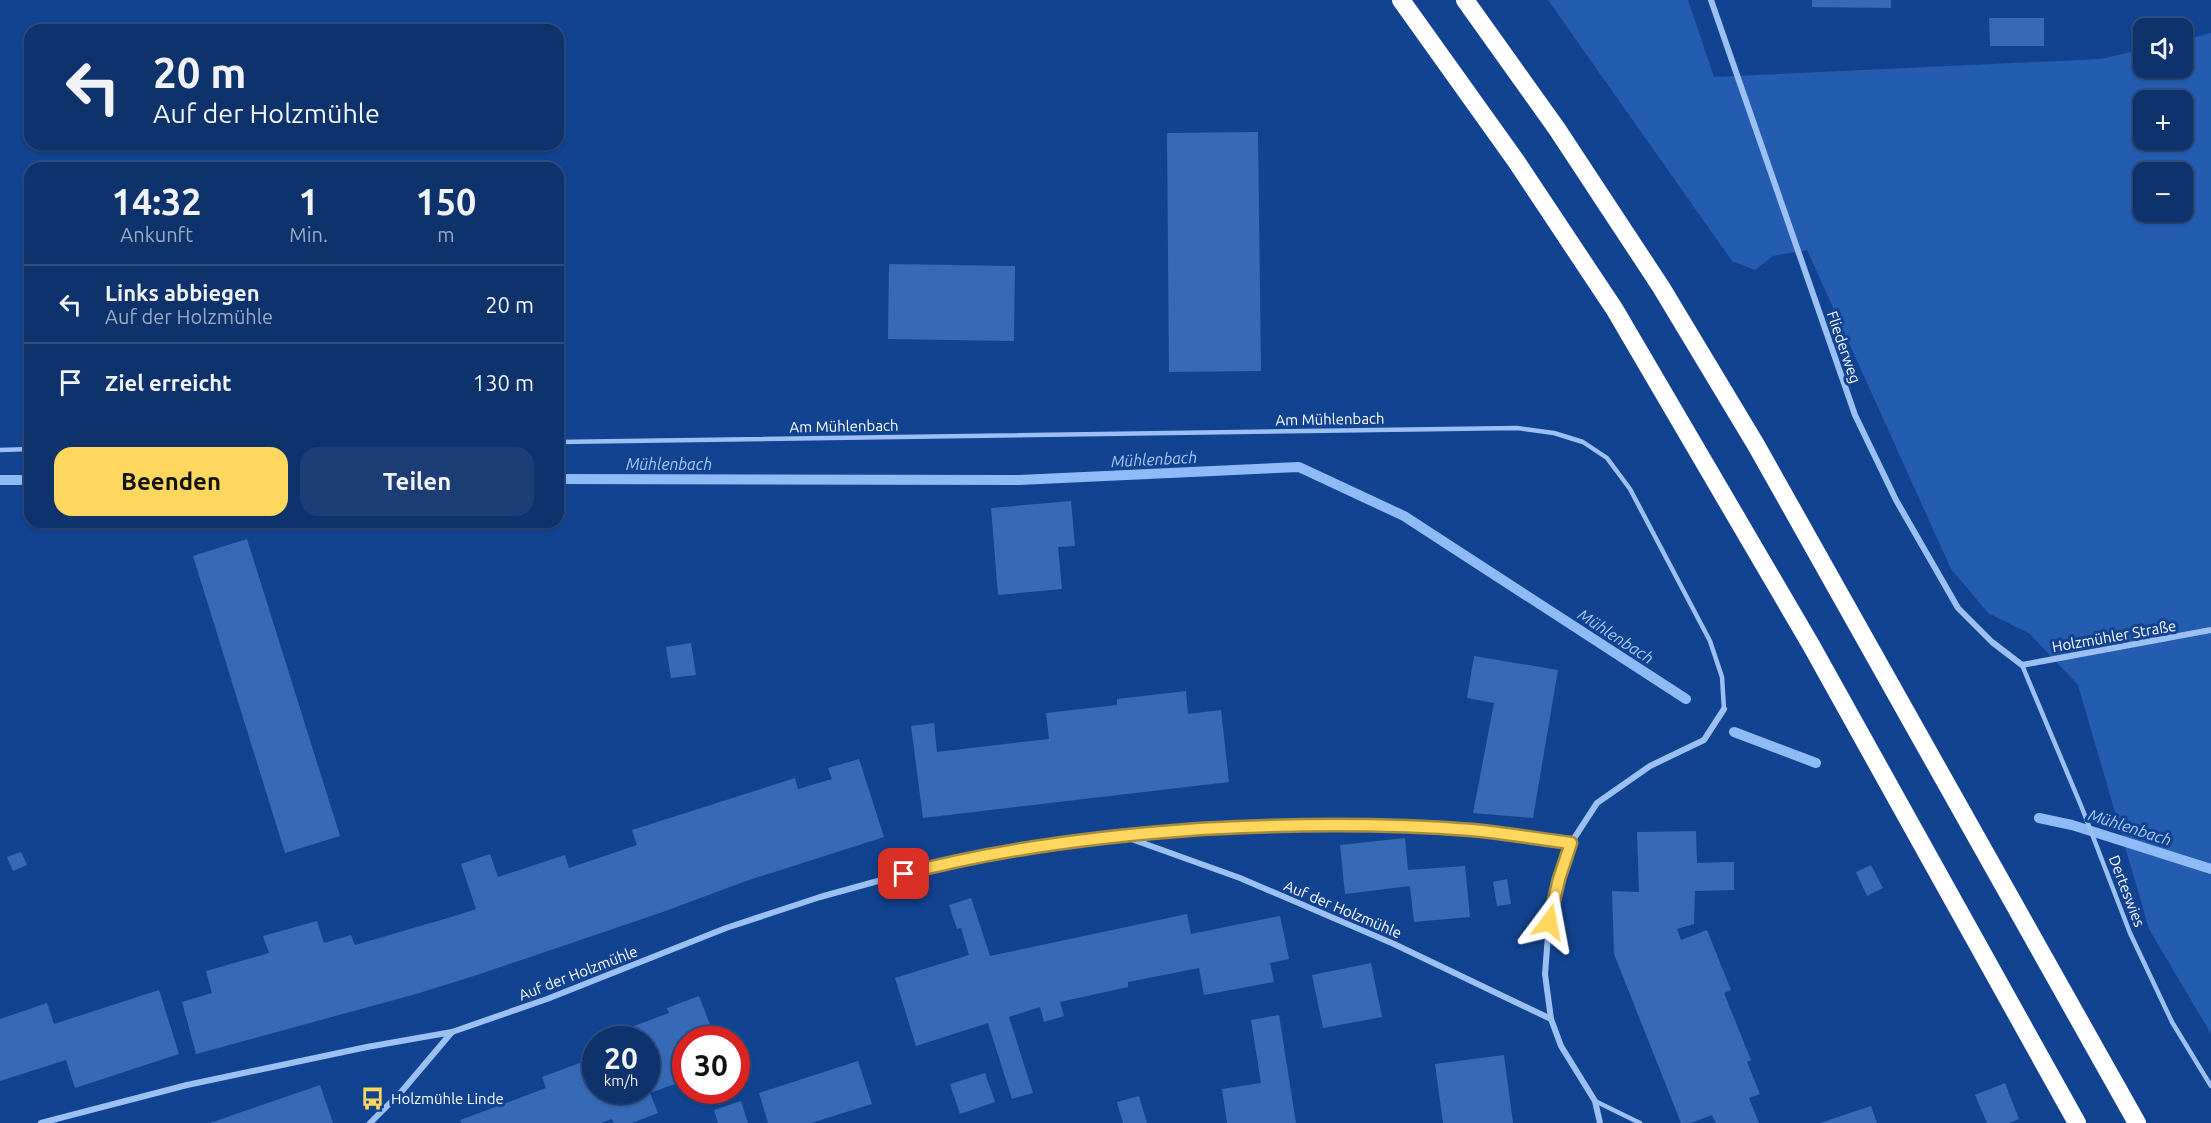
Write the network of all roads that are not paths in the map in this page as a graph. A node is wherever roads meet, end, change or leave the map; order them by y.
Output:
1 (1401, 0) edge
2 (1465, 0) edge
3 (1711, 0) edge
4 (564, 442) edge
5 (24, 449) edge
6 (0, 450) edge
7 (2211, 630) edge
8 (2022, 664) junction
9 (1724, 709) joint
10 (1120, 835) junction
11 (1571, 843) junction
12 (1551, 1019) junction
13 (452, 1032) junction
14 (2211, 1086) edge
15 (1595, 1101) junction
16 (40, 1123) edge
17 (370, 1123) edge
18 (1600, 1123) edge
19 (1640, 1123) edge
20 (2077, 1123) edge
21 (2137, 1123) edge

1 - 20 highway
2 - 21 highway
3 - 8 street, Fliederweg
4 - 9 lane, Am Mühlenbach
5 - 6 lane
7 - 8 street, Holzmühler Straße
8 - 14 lane, Derteswies
9 - 11 street, Am Mühlenbach
10 - 11 street, Auf der Holzmühle
10 - 12 street, Auf der Holzmühle
10 - 13 street, Auf der Holzmühle
11 - 12 street, Am Mühlenbach
12 - 15 street, Am Mühlenbach
13 - 16 street, Auf der Holzmühle
13 - 17 street
15 - 18 street, Am Mühlenbach
15 - 19 lane

